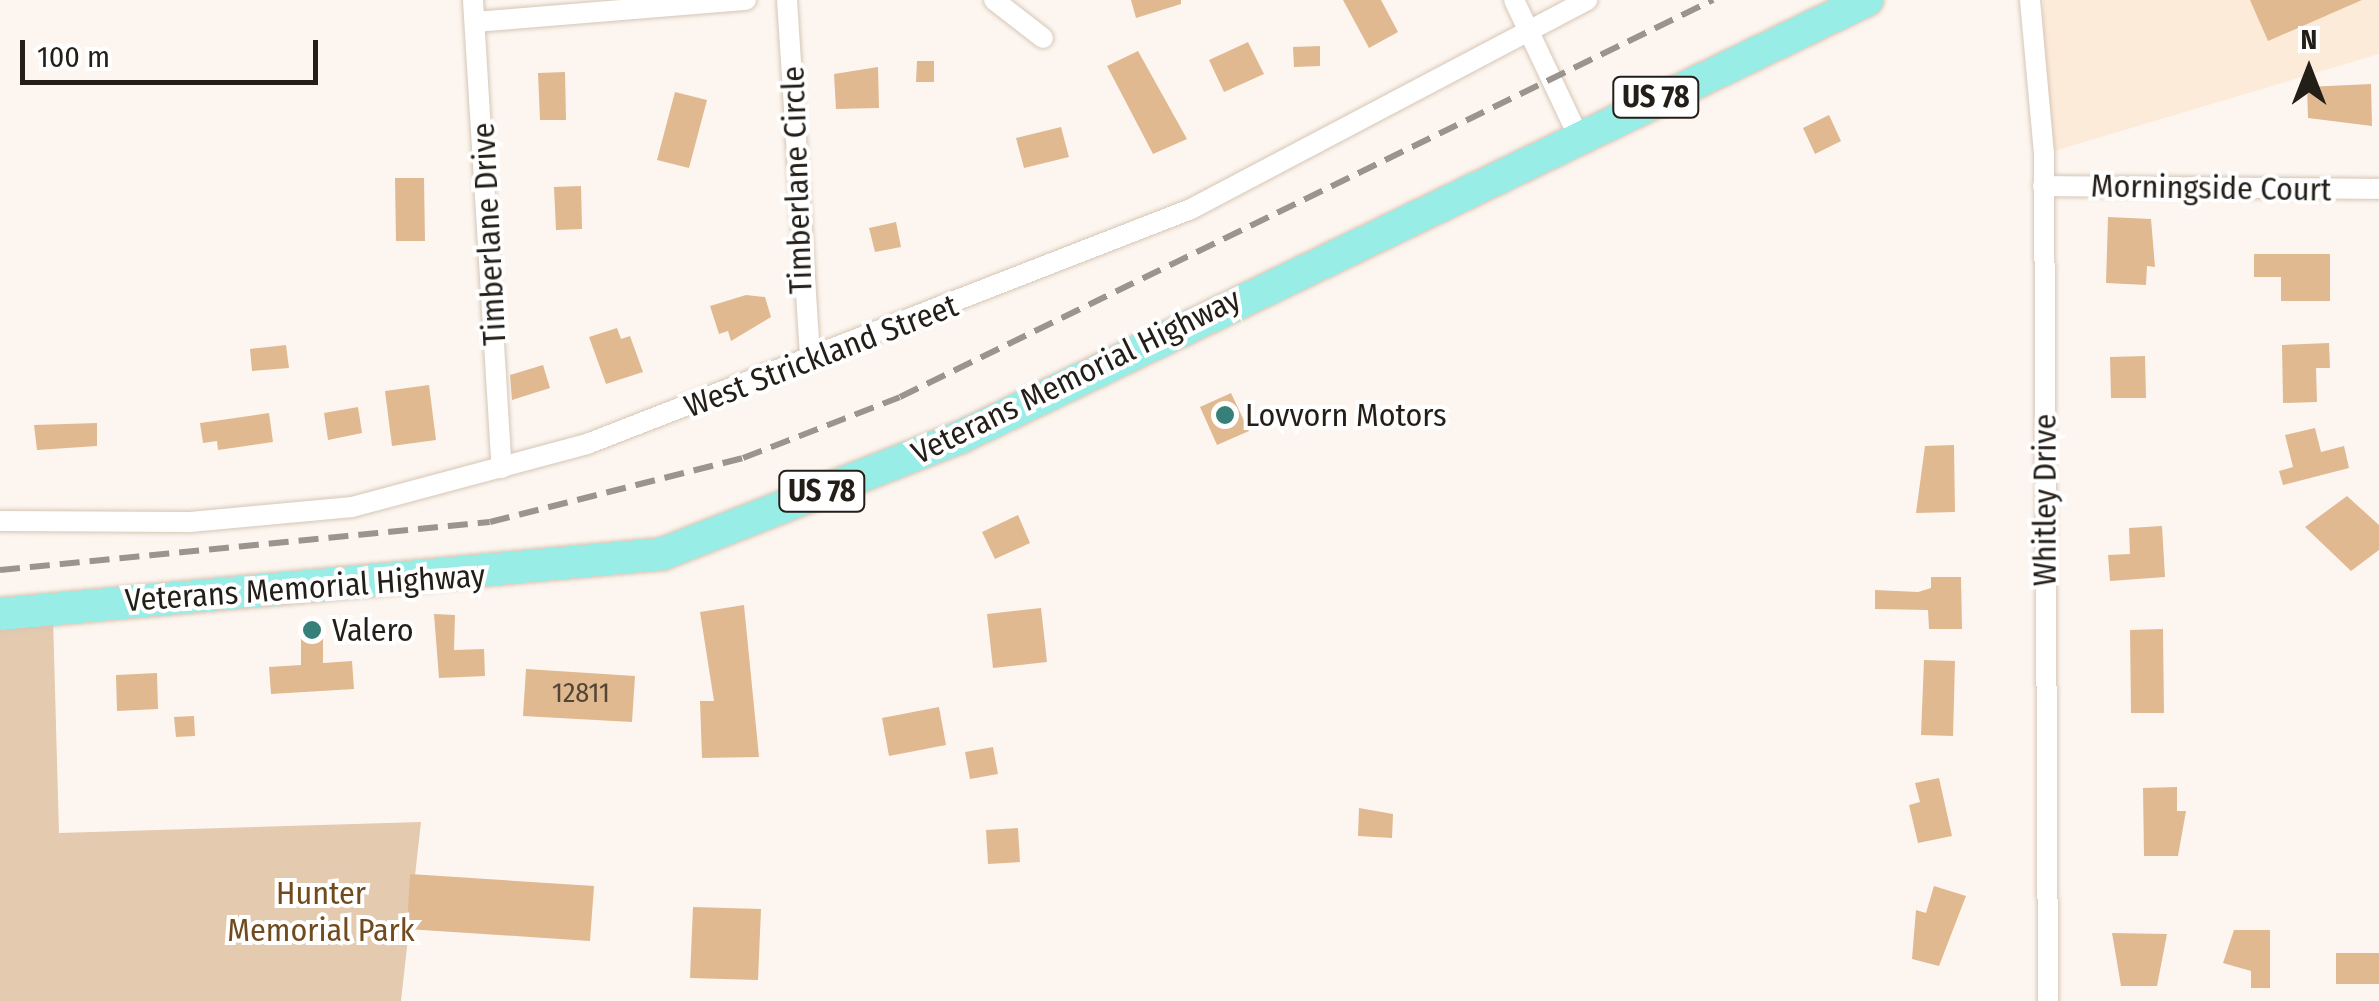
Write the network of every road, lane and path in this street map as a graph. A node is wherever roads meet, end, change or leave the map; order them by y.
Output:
1 (473, 0) edge
2 (746, 0) edge
3 (786, 0) edge
4 (994, 0) edge
5 (1514, 0) edge
6 (1587, 0) edge
7 (1867, 0) edge
8 (2030, 0) edge
9 (476, 22) junction
10 (1527, 36) junction
11 (1044, 38) dead end
12 (1577, 134) junction
13 (2044, 186) junction
14 (2379, 189) edge
15 (810, 360) junction
16 (502, 468) junction
17 (0, 520) edge
18 (0, 614) edge
19 (2048, 1001) edge

1 - 9 street, Timberlane Drive
2 - 9 street
3 - 15 street, Timberlane Circle
4 - 11 street
5 - 10 street
6 - 10 street, West Strickland Street
7 - 12 main road, Veterans Memorial Highway / US 78
8 - 13 street, Whitley Drive
9 - 16 street, Timberlane Drive
10 - 12 street
10 - 15 street, West Strickland Street
12 - 18 main road, Veterans Memorial Highway / US 78
13 - 14 street, Morningside Court
13 - 19 street, Whitley Drive
15 - 16 street, West Strickland Street
16 - 17 street, West Strickland Street

